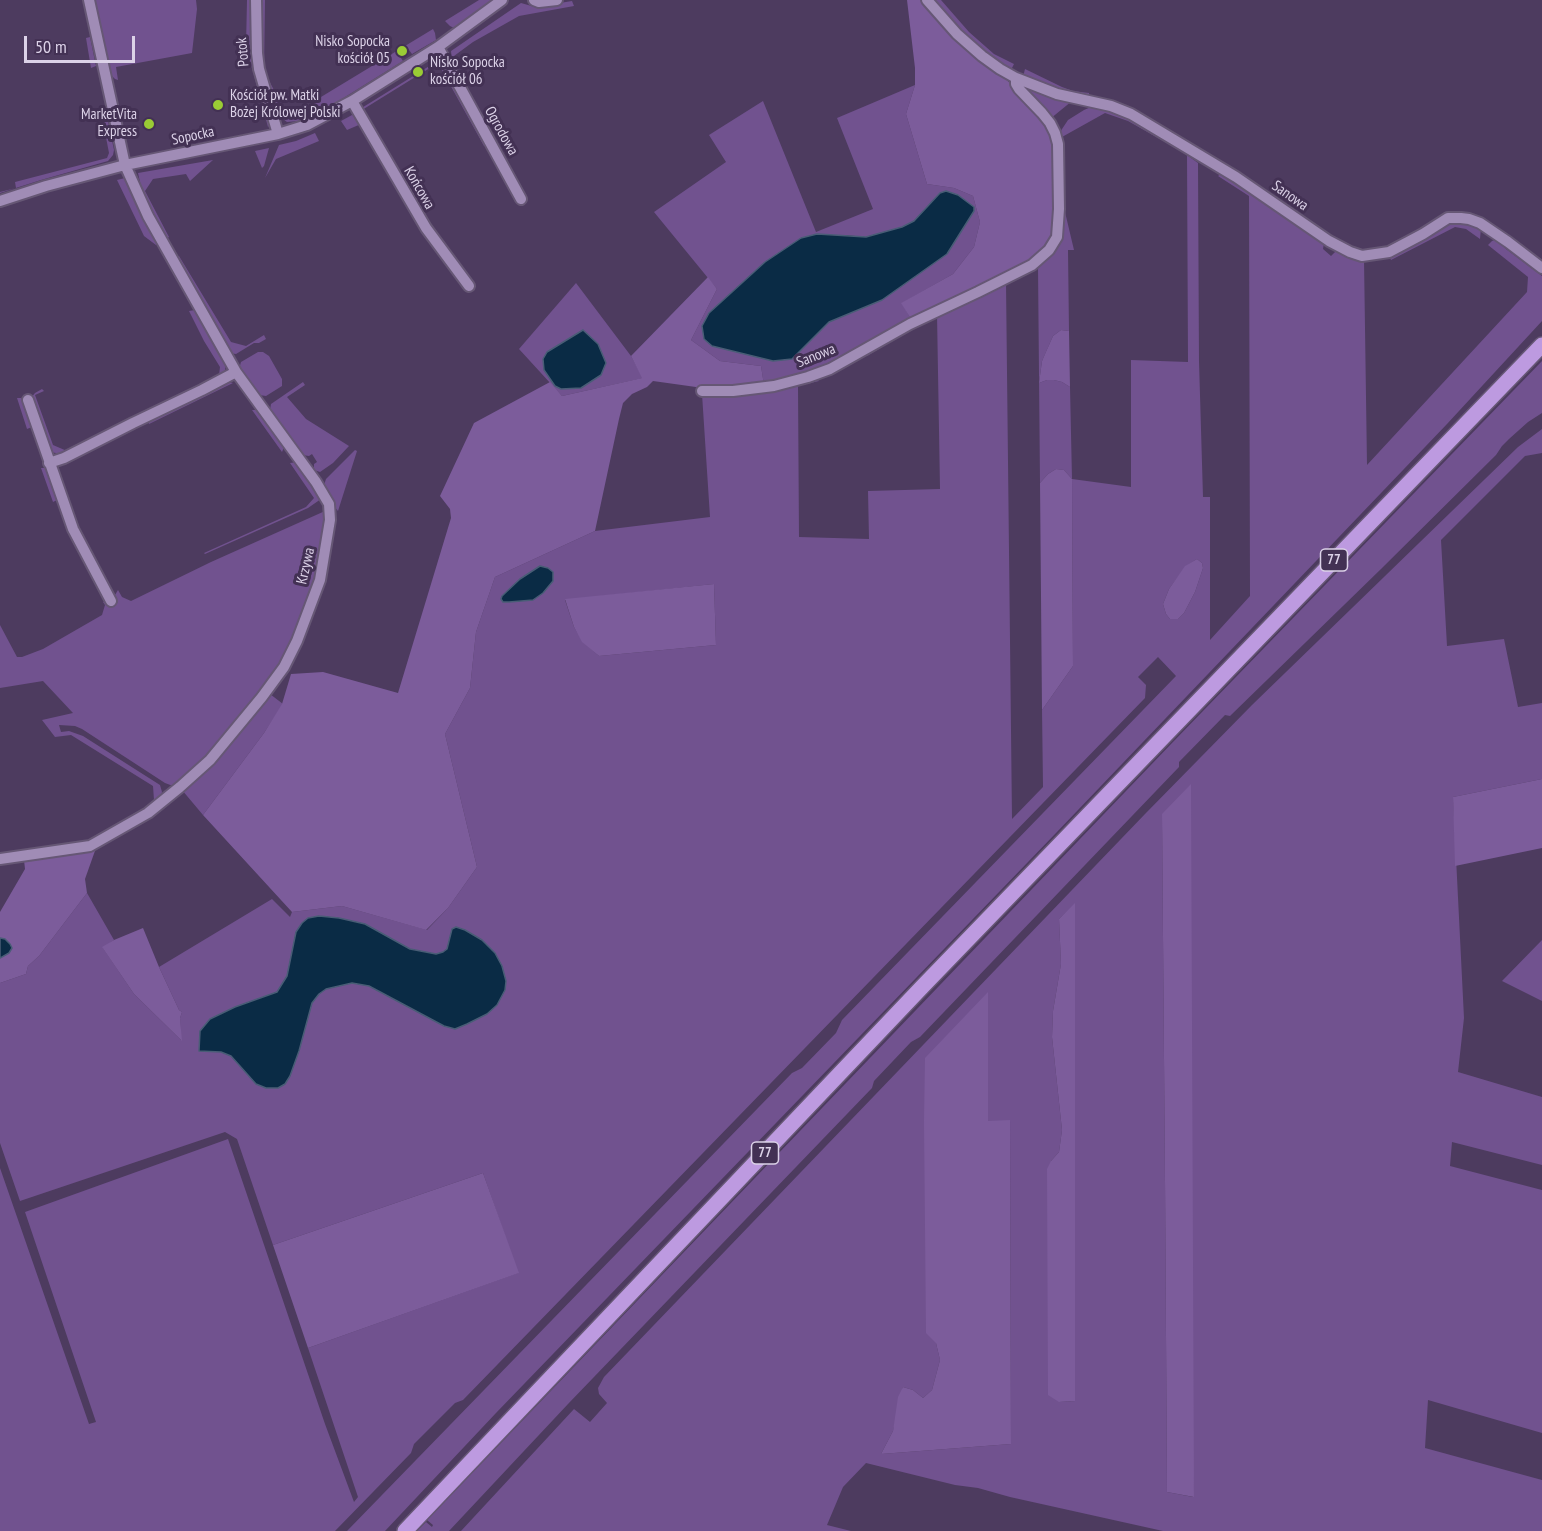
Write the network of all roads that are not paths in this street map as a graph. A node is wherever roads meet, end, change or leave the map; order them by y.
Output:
1 (89, 0) edge
2 (256, 0) edge
3 (502, 0) edge
4 (534, 0) edge
5 (557, 0) edge
6 (927, 0) edge
7 (438, 47) junction
8 (1016, 78) junction
9 (352, 101) junction
10 (278, 134) junction
11 (125, 165) junction
12 (521, 199) dead end
13 (0, 201) edge
14 (1542, 268) edge
15 (469, 286) dead end
16 (1542, 345) edge
17 (236, 372) junction
18 (702, 391) dead end
19 (28, 400) dead end
20 (49, 463) junction
21 (111, 602) dead end
22 (0, 859) edge
23 (405, 1531) edge

1 - 11 street, Krzywa
2 - 10 street, Potok
3 - 7 street, Sopocka
4 - 5 street
6 - 8 street, Sanowa
7 - 9 street, Sopocka
7 - 12 street, Ogrodowa
8 - 14 street, Sanowa
8 - 18 street, Sanowa
9 - 10 street, Sopocka
9 - 15 street, Końcowa
10 - 11 street, Sopocka
11 - 13 street, Sopocka
11 - 17 street, Krzywa
16 - 23 main road, 77
17 - 20 street
17 - 22 street, Krzywa
19 - 20 street
20 - 21 street

